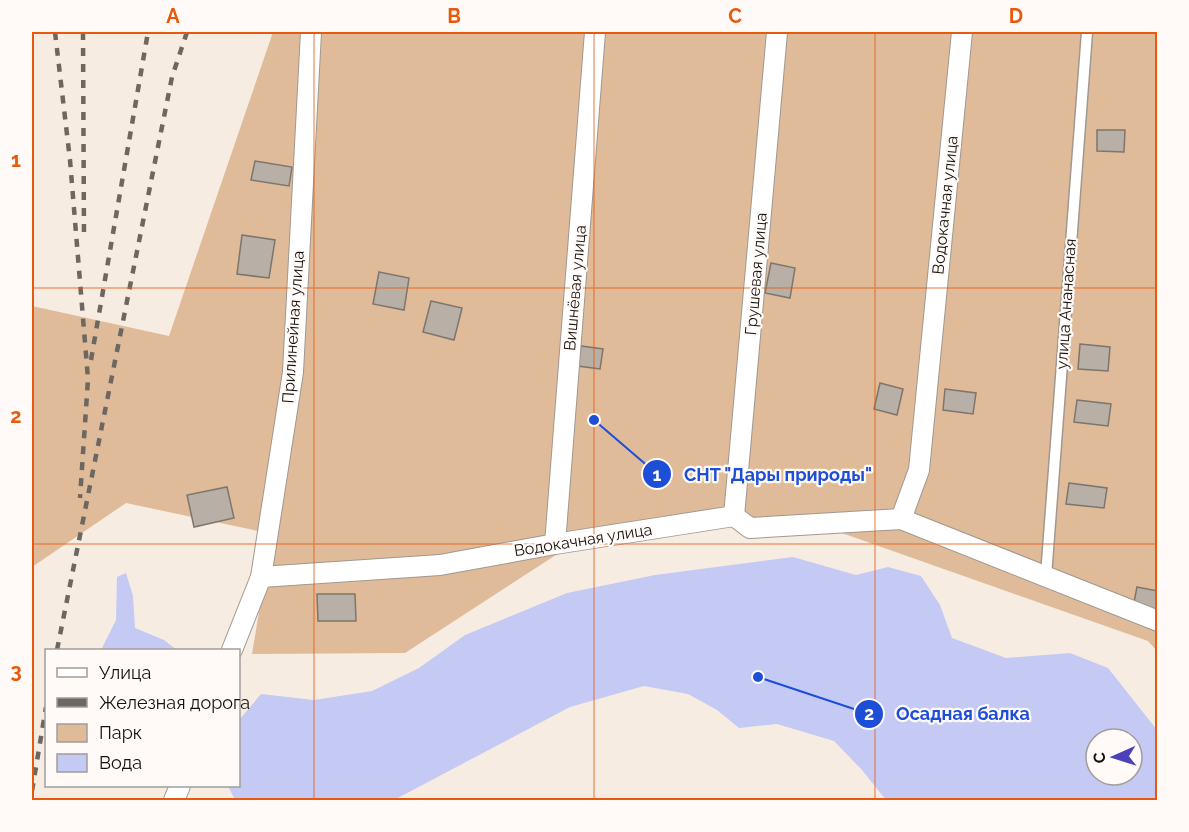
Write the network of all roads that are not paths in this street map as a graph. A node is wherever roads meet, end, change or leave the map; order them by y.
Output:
1 (311, 32) edge
2 (596, 32) edge
3 (777, 32) edge
4 (962, 32) edge
5 (1087, 32) edge
6 (734, 516) junction
7 (901, 519) junction
8 (555, 544) junction
9 (261, 576) junction
10 (1046, 576) junction
11 (1158, 621) edge
12 (233, 649) edge
13 (180, 787) edge
14 (174, 801) edge

1 - 9 street, Прилинейная улица
2 - 8 street, Вишнёвая улица
3 - 6 street, Грушевая улица
4 - 7 street, Водокачная улица
5 - 10 lane, улица Ананасная
6 - 7 street
6 - 8 street, Водокачная улица
7 - 10 street
8 - 9 street, Водокачная улица
9 - 12 street, Прилинейная улица
10 - 11 street
13 - 14 street

